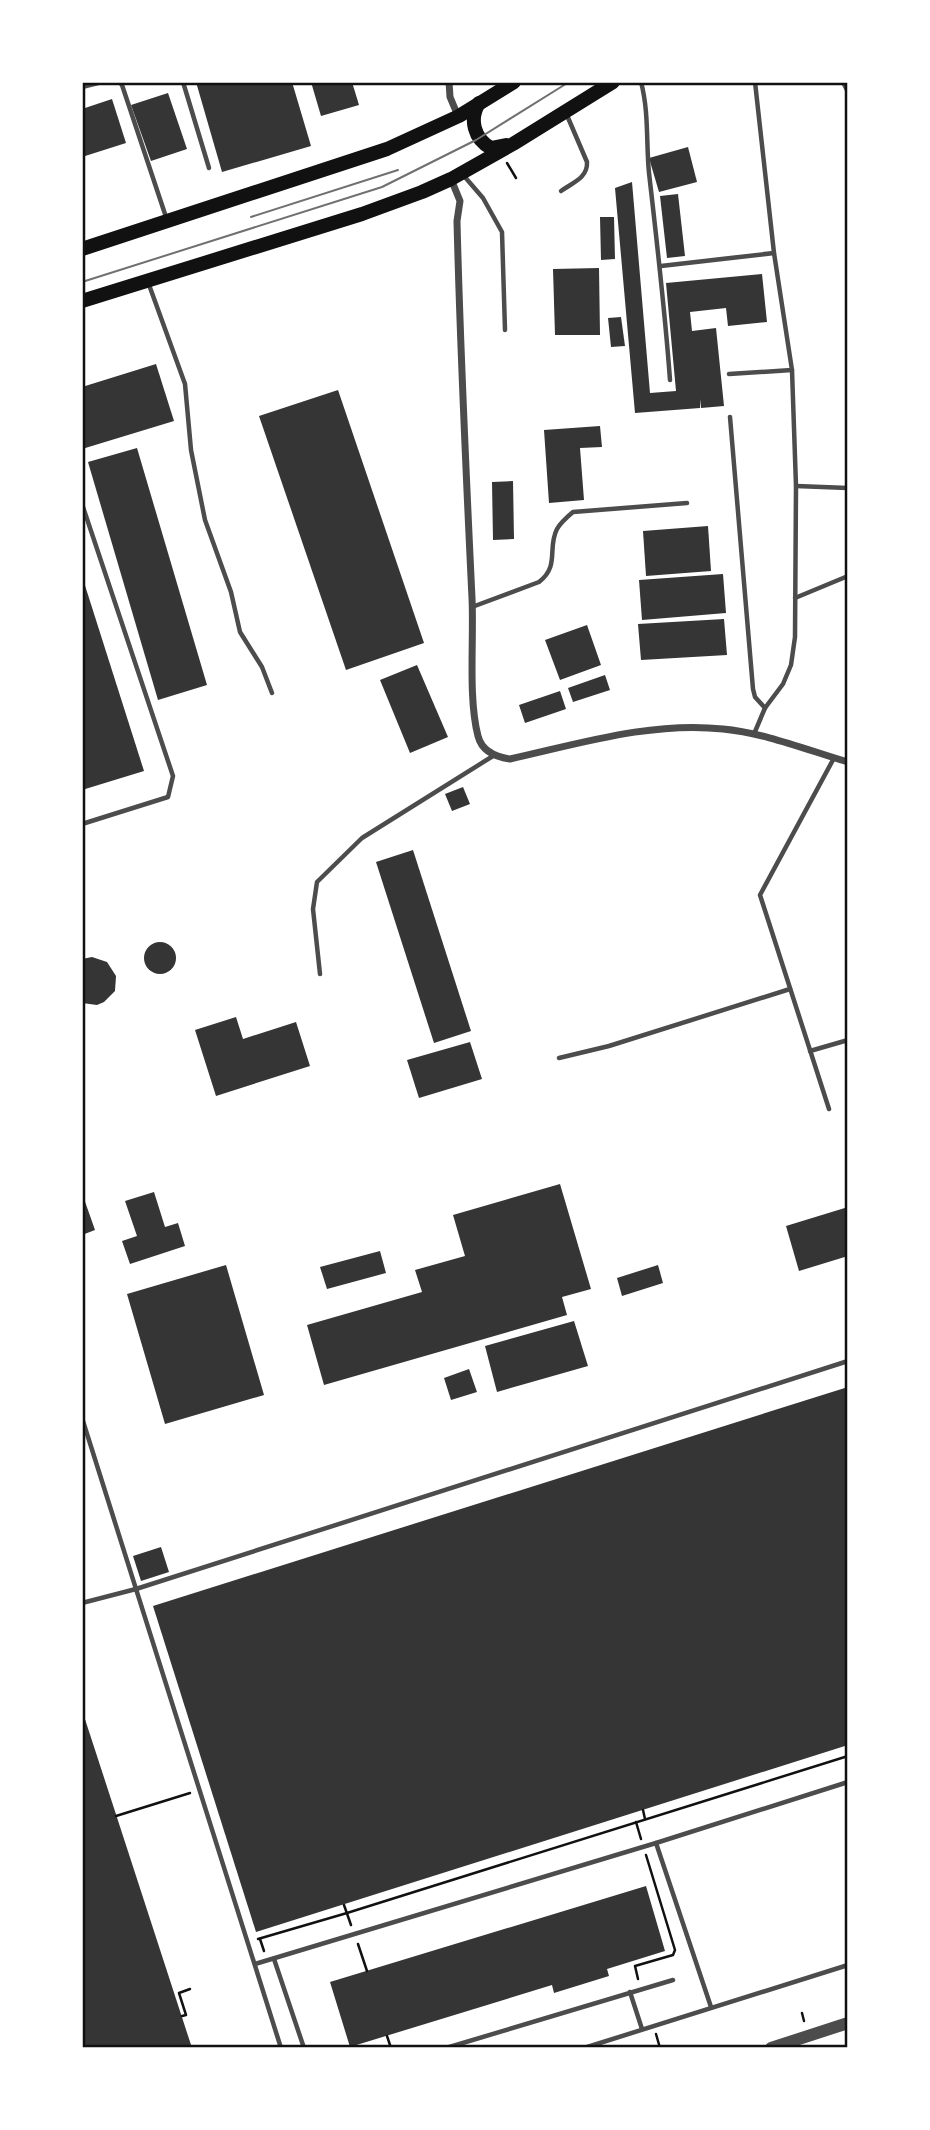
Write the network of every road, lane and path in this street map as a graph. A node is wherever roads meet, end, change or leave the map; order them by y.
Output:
1 (102, 82) edge
2 (119, 82) edge
3 (183, 82) edge
4 (449, 82) edge
5 (514, 82) edge
6 (613, 82) edge
7 (641, 82) edge
8 (755, 82) edge
9 (843, 82) edge
10 (82, 88) edge
11 (848, 92) edge
12 (479, 103) junction
13 (565, 112) junction
14 (458, 116) junction
15 (513, 144) junction
16 (209, 168) dead end
17 (456, 176) junction
18 (561, 191) dead end
19 (167, 222) junction
20 (83, 248) edge
21 (774, 253) junction
22 (661, 266) junction
23 (148, 281) junction
24 (82, 301) edge
25 (505, 330) dead end
26 (792, 370) junction
27 (729, 374) dead end
28 (670, 380) dead end
29 (730, 417) dead end
30 (796, 486) junction
31 (848, 488) edge
32 (687, 503) dead end
33 (82, 504) edge
34 (848, 576) edge
35 (795, 598) junction
36 (472, 607) junction
37 (272, 693) dead end
38 (765, 708) junction
39 (754, 735) junction
40 (493, 756) junction
41 (834, 758) junction
42 (848, 762) edge
43 (82, 824) edge
44 (320, 974) dead end
45 (790, 989) junction
46 (848, 1040) edge
47 (810, 1051) junction
48 (559, 1058) dead end
49 (829, 1109) dead end
50 (848, 1361) edge
51 (82, 1418) edge
52 (136, 1589) junction
53 (82, 1603) edge
54 (848, 1756) edge
55 (848, 1782) edge
56 (200, 1790) junction
57 (643, 1810) dead end
58 (116, 1816) dead end
59 (645, 1819) junction
60 (636, 1822) junction
61 (656, 1843) junction
62 (643, 1847) junction
63 (248, 1942) junction
64 (358, 1946) dead end
65 (274, 1959) junction
66 (255, 1964) junction
67 (848, 1965) edge
68 (367, 1971) dead end
69 (673, 1980) dead end
70 (190, 1989) dead end
71 (641, 1989) junction
72 (630, 1992) junction
73 (711, 2007) junction
74 (182, 2016) dead end
75 (848, 2023) edge
76 (642, 2029) junction
77 (387, 2036) dead end
78 (281, 2048) edge
79 (304, 2048) edge
80 (391, 2048) edge
81 (446, 2048) edge
82 (584, 2048) edge
83 (771, 2048) edge

1 - 10 lane
2 - 19 lane
3 - 16 lane
4 - 14 street
5 - 12 main road
6 - 13 main road
7 - 22 lane
8 - 21 lane
9 - 11 lane
12 - 14 main road
12 - 15 main road
13 - 15 main road
13 - 18 lane
14 - 19 main road
15 - 17 main road
17 - 23 main road
17 - 25 lane
17 - 36 street
19 - 20 main road
21 - 22 lane
21 - 26 lane
22 - 28 lane
23 - 24 main road
23 - 37 lane
26 - 27 lane
26 - 30 lane
29 - 38 lane
30 - 31 lane
30 - 35 lane
32 - 36 lane
33 - 43 lane
34 - 35 lane
35 - 38 lane
36 - 40 street
38 - 39 lane
39 - 40 street
39 - 41 street
40 - 44 lane
41 - 42 street
41 - 45 lane
45 - 47 lane
45 - 48 lane
46 - 47 lane
47 - 49 lane
50 - 52 lane
51 - 52 lane
52 - 53 lane
52 - 56 lane
54 - 59 path
55 - 61 lane
56 - 58 path
56 - 63 lane
57 - 59 path
59 - 60 path
60 - 62 path
60 - 63 path
61 - 62 lane
61 - 73 lane
62 - 65 lane
62 - 71 path
63 - 66 lane
64 - 68 path
65 - 66 lane
65 - 79 lane
66 - 78 lane
67 - 73 lane
69 - 71 lane
70 - 74 path
71 - 72 lane
72 - 76 lane
72 - 81 lane
73 - 76 lane
75 - 83 street
76 - 82 lane
77 - 80 path

